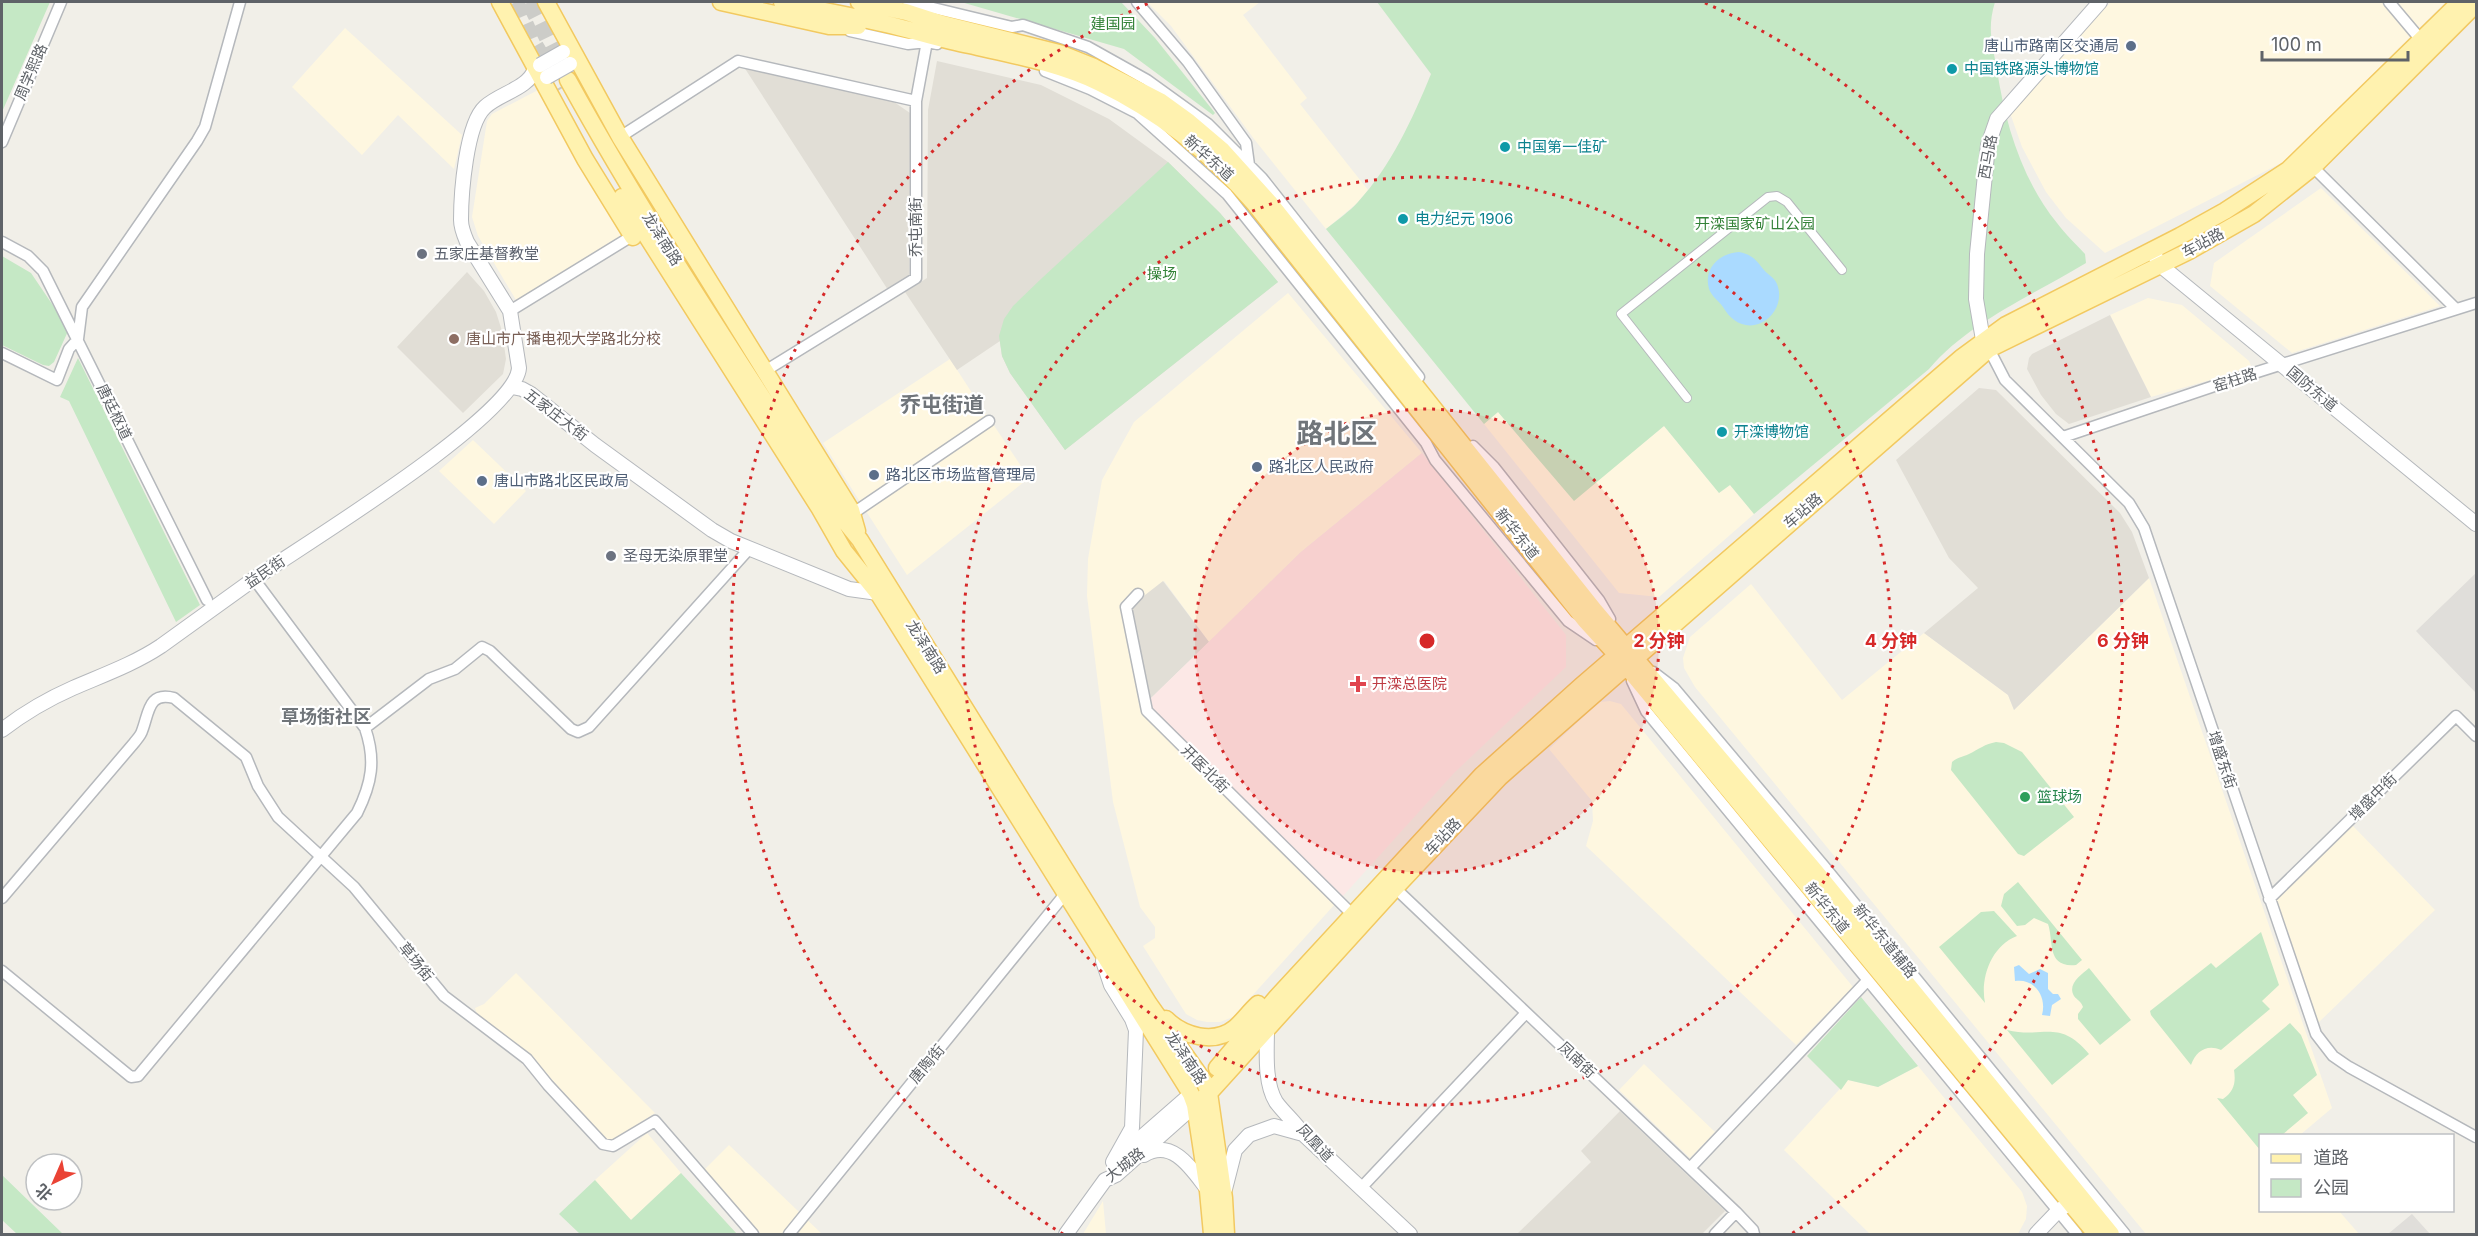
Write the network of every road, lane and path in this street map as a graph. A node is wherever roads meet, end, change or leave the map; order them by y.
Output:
1 (61, 2) edge
2 (240, 2) edge
3 (500, 2) edge
4 (546, 2) edge
5 (722, 2) edge
6 (782, 2) edge
7 (859, 2) edge
8 (884, 2) edge
9 (1137, 2) edge
10 (2100, 2) edge
11 (2389, 2) edge
12 (2460, 2) edge
13 (2476, 4) edge
14 (941, 6) edge
15 (907, 7) edge
16 (829, 26) junction
17 (898, 27) junction
18 (928, 39) junction
19 (2421, 40) junction
20 (568, 66) junction
21 (539, 74) junction
22 (916, 101) junction
23 (620, 137) junction
24 (2, 142) edge
25 (2313, 167) junction
26 (1249, 170) junction
27 (632, 236) junction
28 (2, 242) edge
29 (2152, 250) junction
30 (2160, 265) junction
31 (1842, 270) dead end
32 (2476, 303) edge
33 (2456, 309) junction
34 (510, 311) junction
35 (78, 339) junction
36 (1986, 344) junction
37 (2, 353) edge
38 (2282, 365) junction
39 (765, 371) junction
40 (512, 387) junction
41 (1687, 398) dead end
42 (988, 421) dead end
43 (2063, 437) junction
44 (852, 514) junction
45 (2476, 524) edge
46 (860, 540) junction
47 (750, 548) junction
48 (844, 551) junction
49 (254, 579) junction
50 (878, 594) junction
51 (1138, 594) dead end
52 (207, 600) dead end
53 (1626, 657) junction
54 (365, 728) junction
55 (2, 730) edge
56 (2476, 736) edge
57 (321, 857) junction
58 (1395, 888) junction
59 (1065, 894) junction
60 (2, 898) edge
61 (2269, 899) junction
62 (1352, 915) junction
63 (1100, 950) junction
64 (2, 971) edge
65 (1867, 981) junction
66 (1277, 997) junction
67 (1149, 1004) junction
68 (1526, 1013) junction
69 (1267, 1028) junction
70 (1207, 1088) junction
71 (1193, 1099) junction
72 (1303, 1134) junction
73 (2476, 1137) edge
74 (1690, 1168) junction
75 (1111, 1172) junction
76 (1361, 1188) junction
77 (1216, 1195) junction
78 (2074, 1200) junction
79 (1736, 1212) junction
80 (753, 1234) edge
81 (789, 1234) edge
82 (1066, 1234) edge
83 (1212, 1234) edge
84 (1226, 1234) edge
85 (1410, 1234) edge
86 (1715, 1234) edge
87 (1754, 1234) edge
88 (2036, 1234) edge
89 (2077, 1234) edge
90 (2096, 1234) edge
91 (2111, 1234) edge
92 (2125, 1234) edge

1 - 24 street, 周学熙路
2 - 35 street
3 - 21 main road
4 - 20 main road
5 - 16 main road
6 - 17 main road, 新华东道
7 - 15 main road, 新华东道
8 - 15 main road
9 - 26 street
10 - 36 street, 西马路
11 - 19 street
12 - 19 main road, 车站路
13 - 25 main road, 车站路
14 - 15 street
14 - 26 street
15 - 26 main road, 新华东道
16 - 17 main road
16 - 18 street
17 - 18 main road, 新华东道
18 - 22 street, 乔屯南街
18 - 53 main road, 新华东道
19 - 29 main road, 车站路
20 - 21 street, 五家庄大街, bridge
20 - 23 main road
20 - 46 main road, 龙泽南路
20 - 48 main road, 龙泽南路
21 - 27 main road
21 - 34 street, 五家庄大街
22 - 23 street
22 - 39 street, 乔屯南街
23 - 39 main road
25 - 30 main road, 车站路
25 - 33 street
26 - 53 main road, 新华东道
27 - 34 street
27 - 48 main road
28 - 35 street, 唐廷枢道
29 - 30 street, 国防东道
29 - 36 main road, 车站路
30 - 36 main road, 车站路
30 - 38 street, 国防东道
31 - 41 street
32 - 33 street, 窑柱路
33 - 38 street, 窑柱路
34 - 40 street, 五家庄大街
35 - 37 street
35 - 52 street, 唐廷枢道
36 - 43 street, 增盛东街
36 - 53 main road, 车站路
38 - 43 street, 窑柱路
38 - 45 street, 国防东道
39 - 44 main road
40 - 47 street, 五家庄大街
40 - 49 street, 益民街
42 - 44 street
43 - 61 street, 增盛东街
44 - 46 main road
46 - 67 main road, 龙泽南路
47 - 50 street, 五家庄大街
47 - 54 street
48 - 50 main road, 龙泽南路
49 - 54 street
49 - 55 street, 益民街
50 - 59 main road, 龙泽南路
51 - 62 street, 开医北街
53 - 58 main road, 车站路
53 - 62 main road, 车站路
53 - 65 street, 新华东道辅路
53 - 78 main road, 新华东道
53 - 78 street, 新华东道辅路
54 - 57 street
56 - 61 street, 增盛中街
57 - 60 street
57 - 64 street
57 - 80 street, 草场街
58 - 68 street, 凤南街
58 - 69 main road, 车站路
59 - 63 main road, 龙泽南路
59 - 81 street, 唐陶街
61 - 73 street, 增盛东街
62 - 66 main road, 车站路
63 - 71 main road, 龙泽南路
63 - 75 street
65 - 74 street
65 - 78 street, 新华东道辅路
66 - 67 main road
66 - 70 main road, 车站路
67 - 70 main road, 龙泽南路
68 - 74 street, 凤南街
68 - 76 street
69 - 70 main road, 车站路
69 - 72 street, 凤凰道
70 - 71 main road, 车站路
70 - 77 main road, 龙泽南路
71 - 75 street
71 - 77 main road, 龙泽南路
72 - 76 street, 凤凰道
72 - 77 street
74 - 79 street, 凤南街
75 - 77 street
75 - 82 street, 大城路
76 - 85 street, 凤凰道
77 - 83 main road, 龙泽南路
77 - 84 main road, 龙泽南路
78 - 88 street
78 - 89 street, 新华东道辅路
78 - 90 main road, 新华东道
78 - 91 main road, 新华东道
78 - 92 street, 新华东道辅路
79 - 86 street
79 - 87 street, 凤南街

